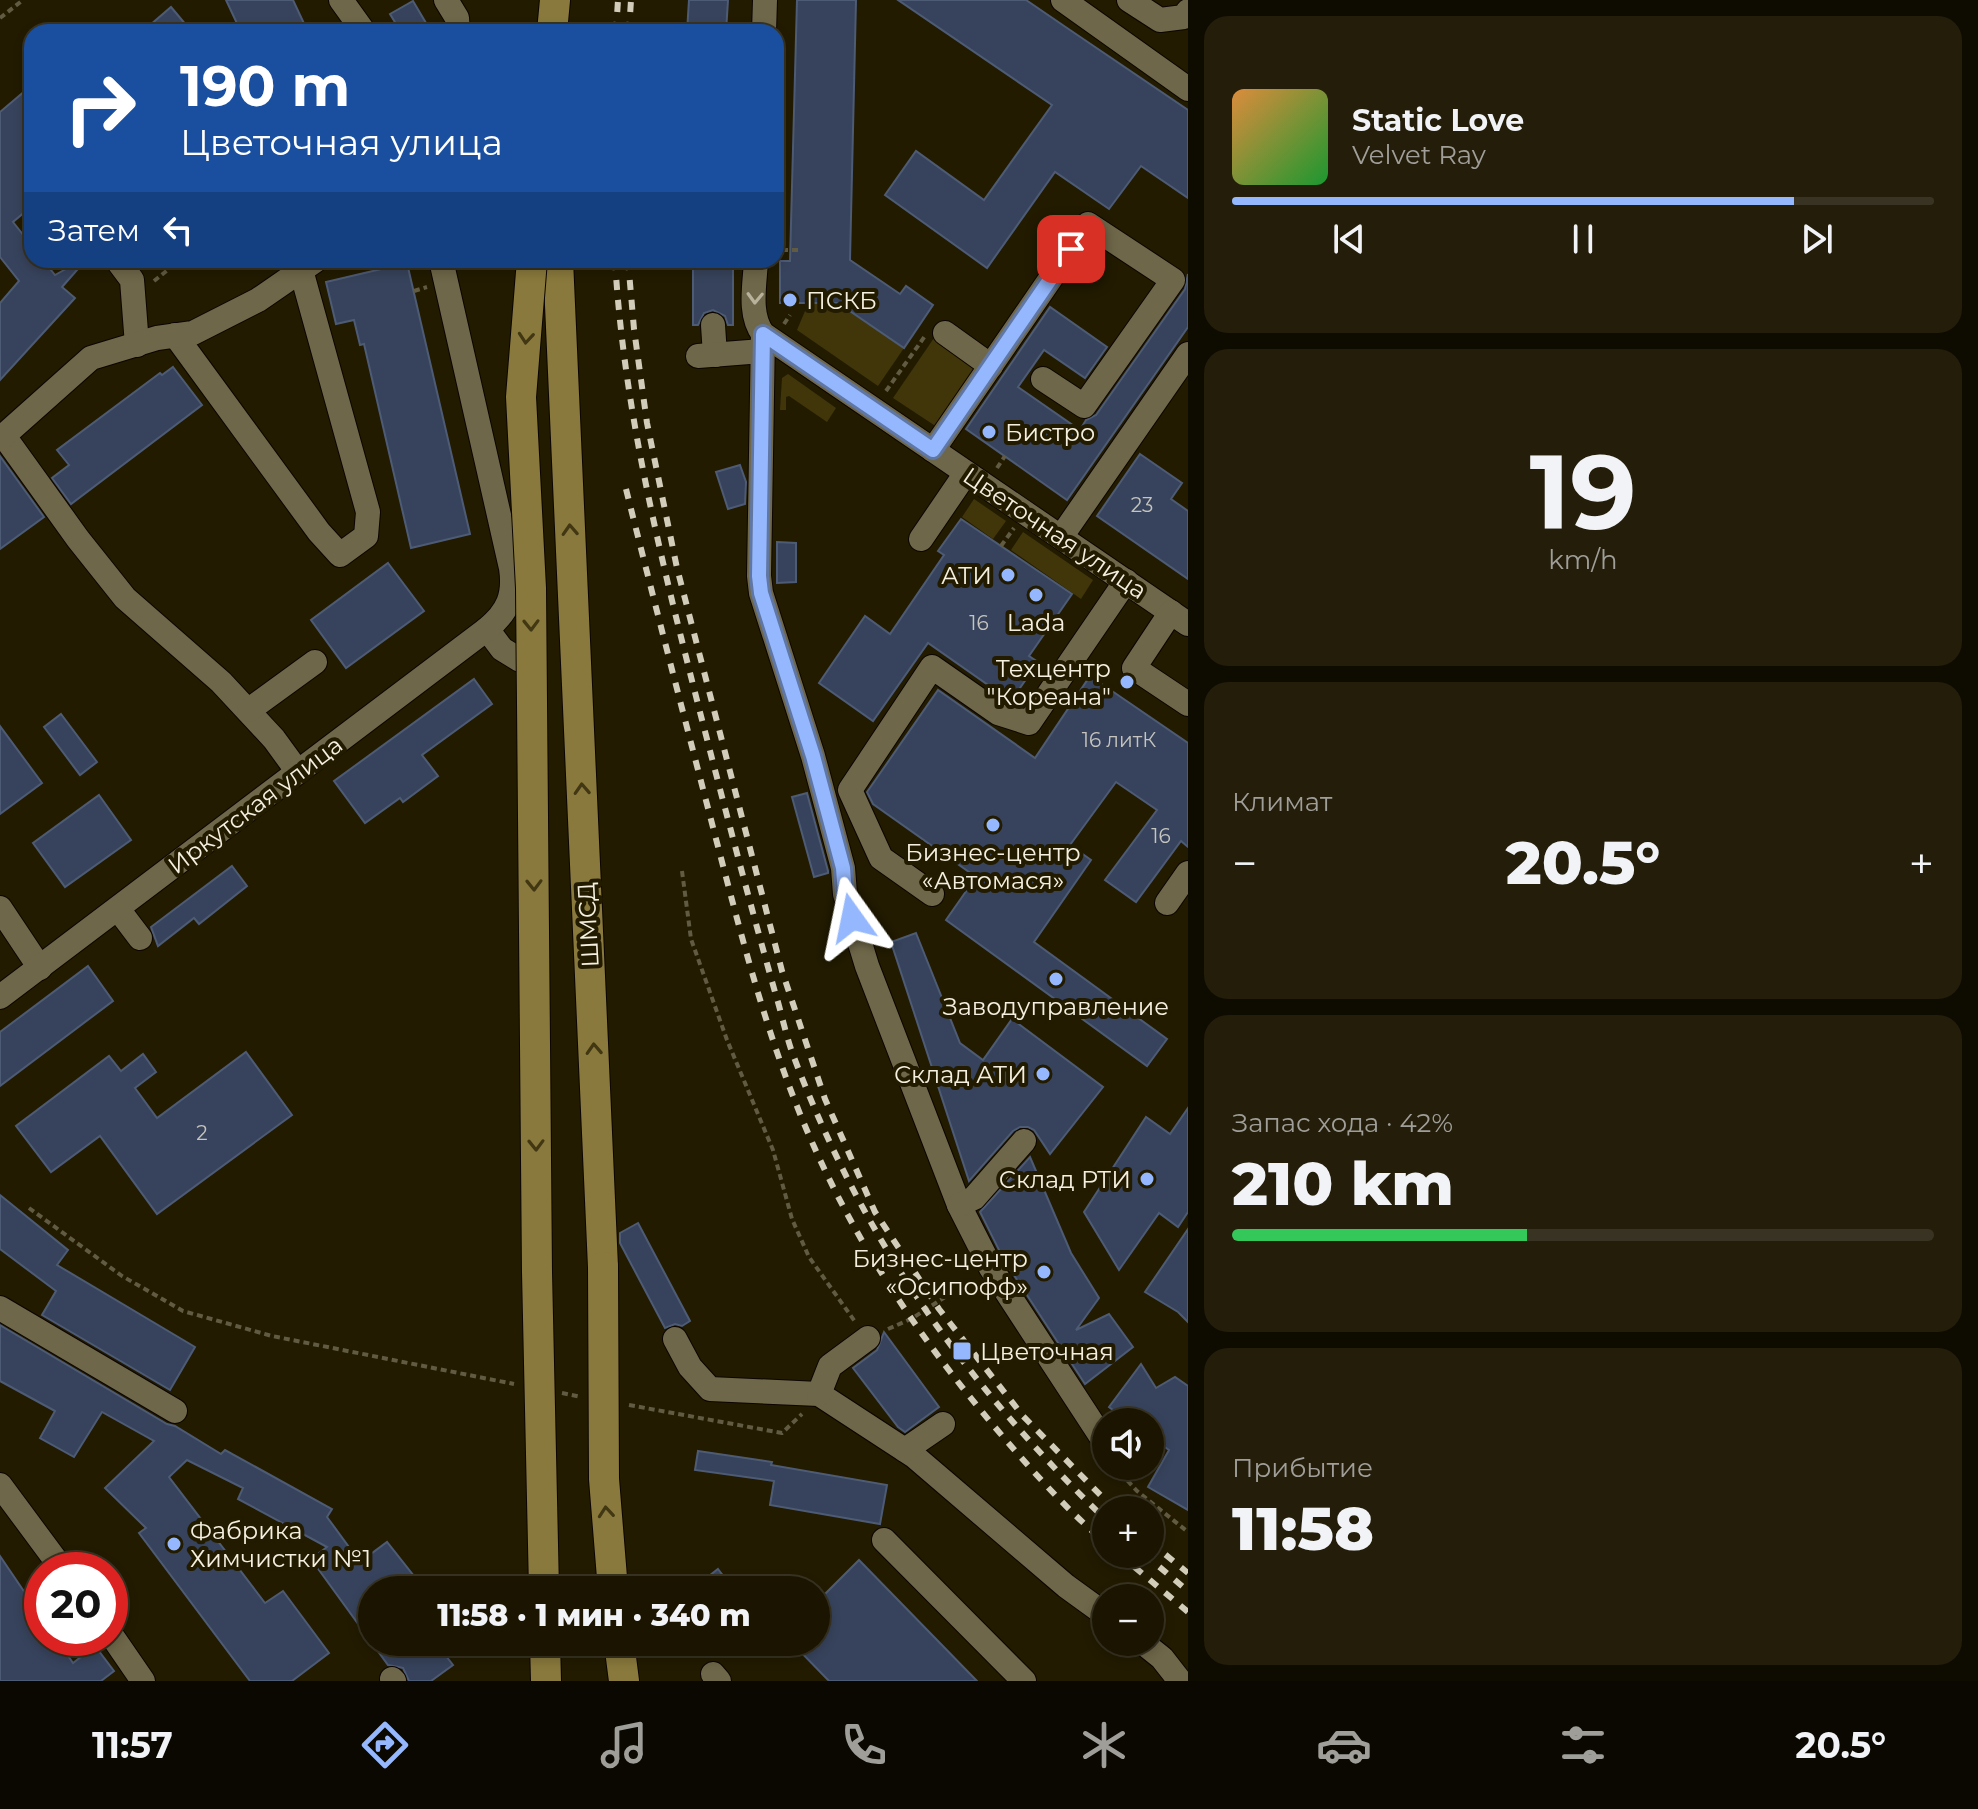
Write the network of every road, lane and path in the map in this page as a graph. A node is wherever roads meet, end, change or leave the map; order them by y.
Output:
1 (23, 0) edge
2 (341, 0) edge
3 (446, 0) edge
4 (555, 0) edge
5 (568, 0) edge
6 (765, 0) edge
7 (1063, 0) edge
8 (1129, 0) edge
9 (1158, 0) edge
10 (1186, 14) edge
11 (0, 18) edge
12 (358, 24) edge
13 (457, 24) edge
14 (553, 24) edge
15 (566, 24) edge
16 (764, 24) edge
17 (1188, 89) edge
18 (784, 250) edge
19 (799, 250) dead end
20 (123, 268) edge
21 (170, 268) edge
22 (303, 268) edge
23 (313, 268) edge
24 (443, 268) edge
25 (531, 268) edge
26 (558, 268) edge
27 (756, 268) edge
28 (429, 286) dead end
29 (414, 291) dead end
30 (134, 298) junction
31 (713, 325) dead end
32 (938, 331) joint
33 (175, 335) junction
34 (763, 342) junction
35 (137, 345) junction
36 (1188, 354) edge
37 (991, 366) junction
38 (1043, 379) dead end
39 (883, 396) dead end
40 (2, 437) edge
41 (933, 450) junction
42 (1005, 456) dead end
43 (994, 472) dead end
44 (966, 473) junction
45 (1017, 523) dead end
46 (1061, 537) junction
47 (921, 539) dead end
48 (1001, 546) dead end
49 (1126, 581) junction
50 (1179, 618) edge
51 (487, 629) junction
52 (520, 660) dead end
53 (315, 662) dead end
54 (795, 700) junction
55 (1188, 704) edge
56 (249, 710) junction
57 (298, 772) junction
58 (807, 793) dead end
59 (867, 828) junction
60 (835, 840) junction
61 (682, 871) dead end
62 (1188, 873) edge
63 (932, 894) dead end
64 (1167, 903) dead end
65 (0, 908) edge
66 (118, 909) junction
67 (140, 938) dead end
68 (40, 968) junction
69 (0, 997) edge
70 (1024, 1141) dead end
71 (959, 1205) junction
72 (29, 1208) dead end
73 (965, 1283) dead end
74 (0, 1308) edge
75 (896, 1326) dead end
76 (868, 1338) joint
77 (675, 1339) dead end
78 (516, 1385) dead end
79 (561, 1393) dead end
80 (819, 1394) junction
81 (592, 1399) dead end
82 (620, 1404) dead end
83 (175, 1411) dead end
84 (1092, 1423) edge
85 (943, 1424) dead end
86 (905, 1450) junction
87 (1127, 1480) edge
88 (0, 1485) edge
89 (1188, 1532) edge
90 (884, 1540) dead end
91 (50, 1552) edge
92 (544, 1576) edge
93 (612, 1576) edge
94 (1092, 1605) edge
95 (126, 1656) edge
96 (545, 1656) edge
97 (621, 1656) edge
98 (1160, 1656) edge
99 (143, 1681) edge
100 (546, 1681) edge
101 (624, 1681) edge
102 (1024, 1681) edge
103 (1180, 1681) edge

1 - 11 path
2 - 12 street
3 - 13 street
4 - 14 main road
5 - 15 main road
6 - 16 street
7 - 17 street
8 - 10 street
9 - 10 street
18 - 19 path
20 - 30 street
21 - 30 path
22 - 33 street
23 - 33 street
24 - 51 street, Иркутская улица
25 -> 92 main road, bridge
93 -> 26 main road, ШМСД, bridge
27 -> 34 street
28 - 29 path
30 - 35 street
31 - 34 street
32 - 37 street
32 - 39 path
33 - 35 street
34 - 41 street, Цветочная улица
34 - 54 street
35 - 40 street
36 - 46 street
37 - 38 street
37 - 41 street
40 - 56 street
41 - 44 street, Цветочная улица
42 - 43 path
44 - 46 street, Цветочная улица
44 - 47 street
45 - 48 path
46 - 49 street, Цветочная улица
49 - 50 street, Цветочная улица
49 - 59 street
50 - 55 street
51 - 52 street
51 - 57 street, Иркутская улица
53 - 56 street
54 - 58 street
54 - 60 street
56 - 57 street
57 - 66 street, Иркутская улица
59 - 60 street
59 - 63 street
60 - 71 street
61 - 76 path
62 - 64 street
65 - 68 street
66 - 67 street
66 - 68 street, Иркутская улица
68 - 69 street, Иркутская улица
70 - 71 street
71 - 84 street
72 - 78 path
73 - 75 path
74 - 83 street
76 - 80 street
77 - 80 street
79 - 81 path
80 - 82 path
80 - 86 street
85 - 86 street
86 - 94 street
87 - 89 path
88 - 91 street
90 - 102 street
95 - 99 street
96 - 100 main road
97 - 101 main road
98 - 103 street

